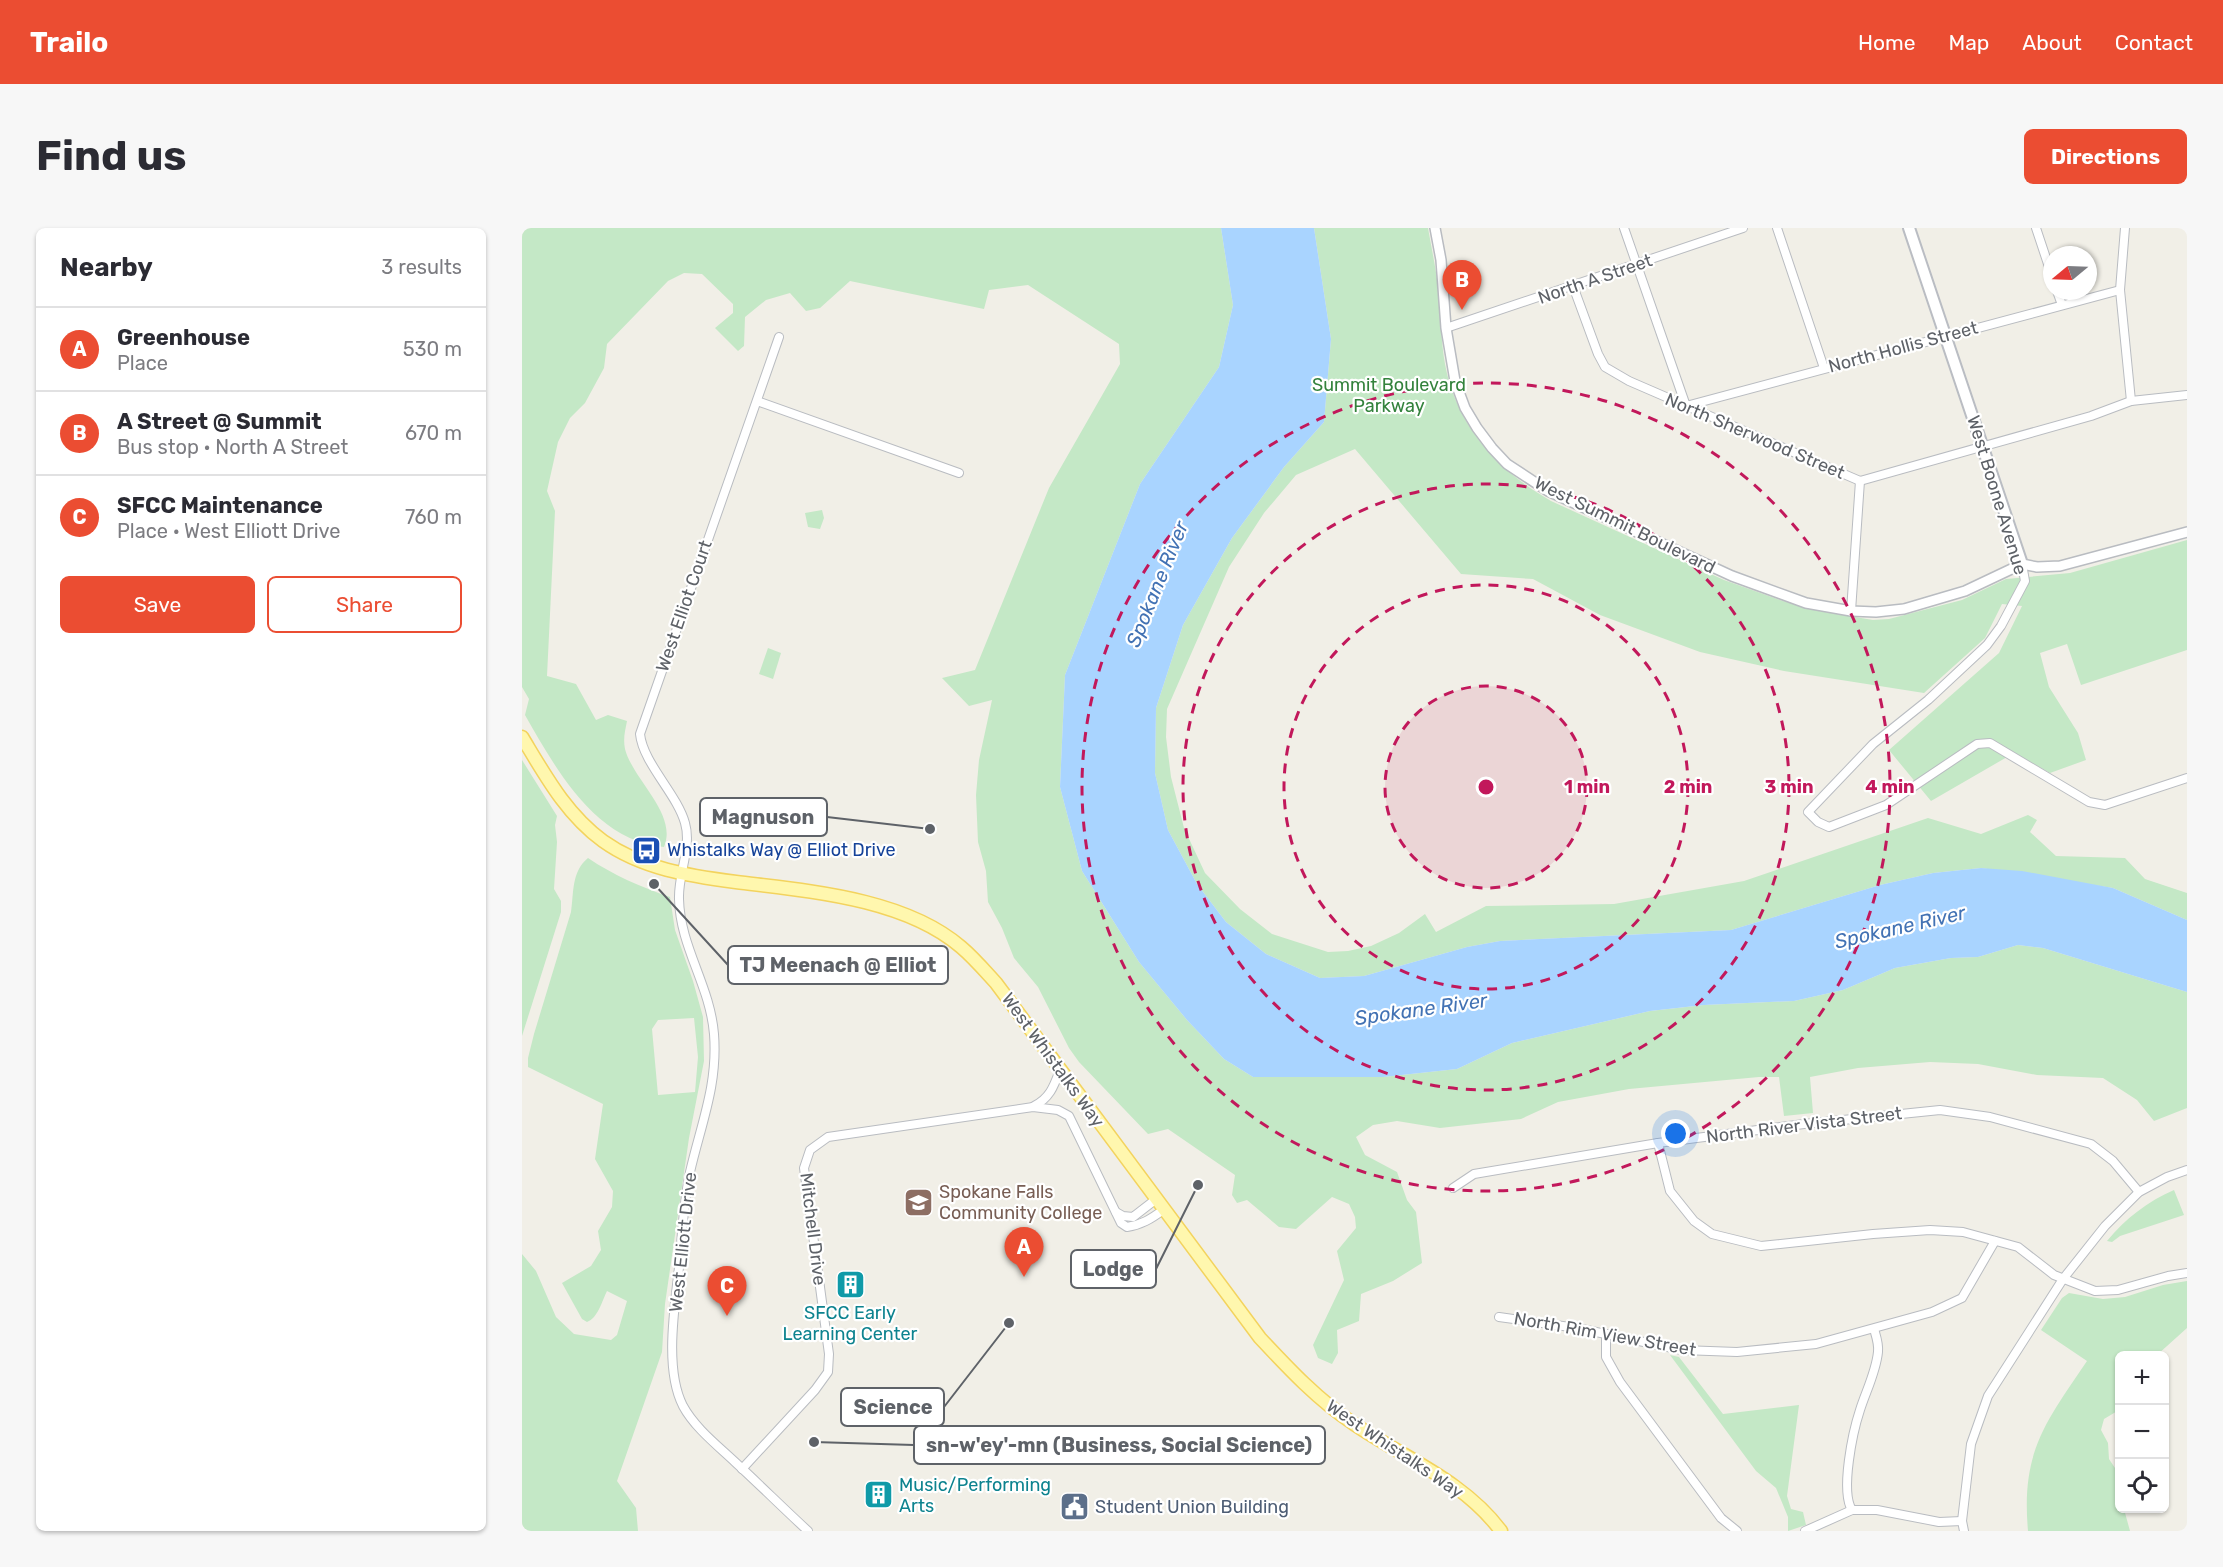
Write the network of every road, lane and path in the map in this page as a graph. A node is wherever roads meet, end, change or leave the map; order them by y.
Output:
1 (1435, 228) edge
2 (1624, 228) edge
3 (1743, 228) edge
4 (1777, 228) edge
5 (1909, 228) edge
6 (2036, 228) edge
7 (2125, 228) edge
8 (2043, 249) edge
9 (1637, 265) junction
10 (1573, 286) junction
11 (2120, 290) junction
12 (2060, 300) edge
13 (2062, 305) junction
14 (1446, 328) junction
15 (1945, 336) junction
16 (779, 337) dead end
17 (1824, 368) junction
18 (2187, 395) edge
19 (757, 401) junction
20 (2131, 401) junction
21 (1686, 406) junction
22 (1983, 447) junction
23 (959, 473) dead end
24 (1860, 481) junction
25 (2187, 532) edge
26 (2022, 564) junction
27 (1851, 611) junction
28 (522, 737) edge
29 (2187, 778) edge
30 (681, 873) junction
31 (1060, 1070) junction
32 (1033, 1107) junction
33 (1658, 1143) junction
34 (2187, 1170) edge
35 (1453, 1188) dead end
36 (2139, 1192) junction
37 (1159, 1205) junction
38 (1115, 1211) junction
39 (1995, 1241) junction
40 (2187, 1274) edge
41 (2064, 1279) junction
42 (1499, 1317) dead end
43 (1874, 1329) junction
44 (1606, 1334) junction
45 (742, 1469) junction
46 (1852, 1510) junction
47 (1962, 1521) junction
48 (808, 1531) edge
49 (1501, 1531) edge
50 (1737, 1531) edge
51 (1805, 1531) edge
52 (1964, 1531) edge

1 - 14 street, West Summit Boulevard
2 - 9 street
3 - 9 street, North A Street
4 - 17 street
5 - 15 main road, West Boone Avenue
6 - 8 street
7 - 11 street
9 - 10 street, North A Street
9 - 21 street
10 - 14 street, North A Street
10 - 21 street, North Sherwood Street
11 - 13 street, North Hollis Street
11 - 20 street
12 - 13 street
13 - 15 street, North Hollis Street
14 - 27 street, West Summit Boulevard
15 - 17 street, North Hollis Street
15 - 22 main road, West Boone Avenue
16 - 19 street, West Elliot Court
17 - 21 street, North Hollis Street
18 - 20 street, North Sherwood Street
19 - 23 street
19 - 30 street, West Elliot Court
20 - 22 street, North Sherwood Street
21 - 24 street, North Sherwood Street
22 - 24 street, North Sherwood Street
22 - 26 main road, West Boone Avenue
24 - 27 street
25 - 26 street
26 - 27 street, West Summit Boulevard
26 - 29 street, West Boone Avenue
28 - 30 main road, West Whistalks Way
30 - 31 main road, West Whistalks Way
30 - 45 street, West Elliott Drive
31 - 32 street
31 - 37 main road, West Whistalks Way
32 - 38 street, Mitchell Drive
32 - 45 street, Mitchell Drive
33 - 35 street, North River Vista Street
33 - 36 street, North River Vista Street
33 - 39 street
34 - 36 street
36 - 41 street
37 - 38 street
37 - 38 street
37 - 49 main road, West Whistalks Way
39 - 41 street
39 - 43 street, North Rim View Street
40 - 41 street
41 - 47 street
42 - 44 street, North Rim View Street
43 - 44 street, North Rim View Street
43 - 46 street
44 - 50 street
45 - 48 street, West Elliott Drive
46 - 47 street
46 - 51 street
47 - 52 street

